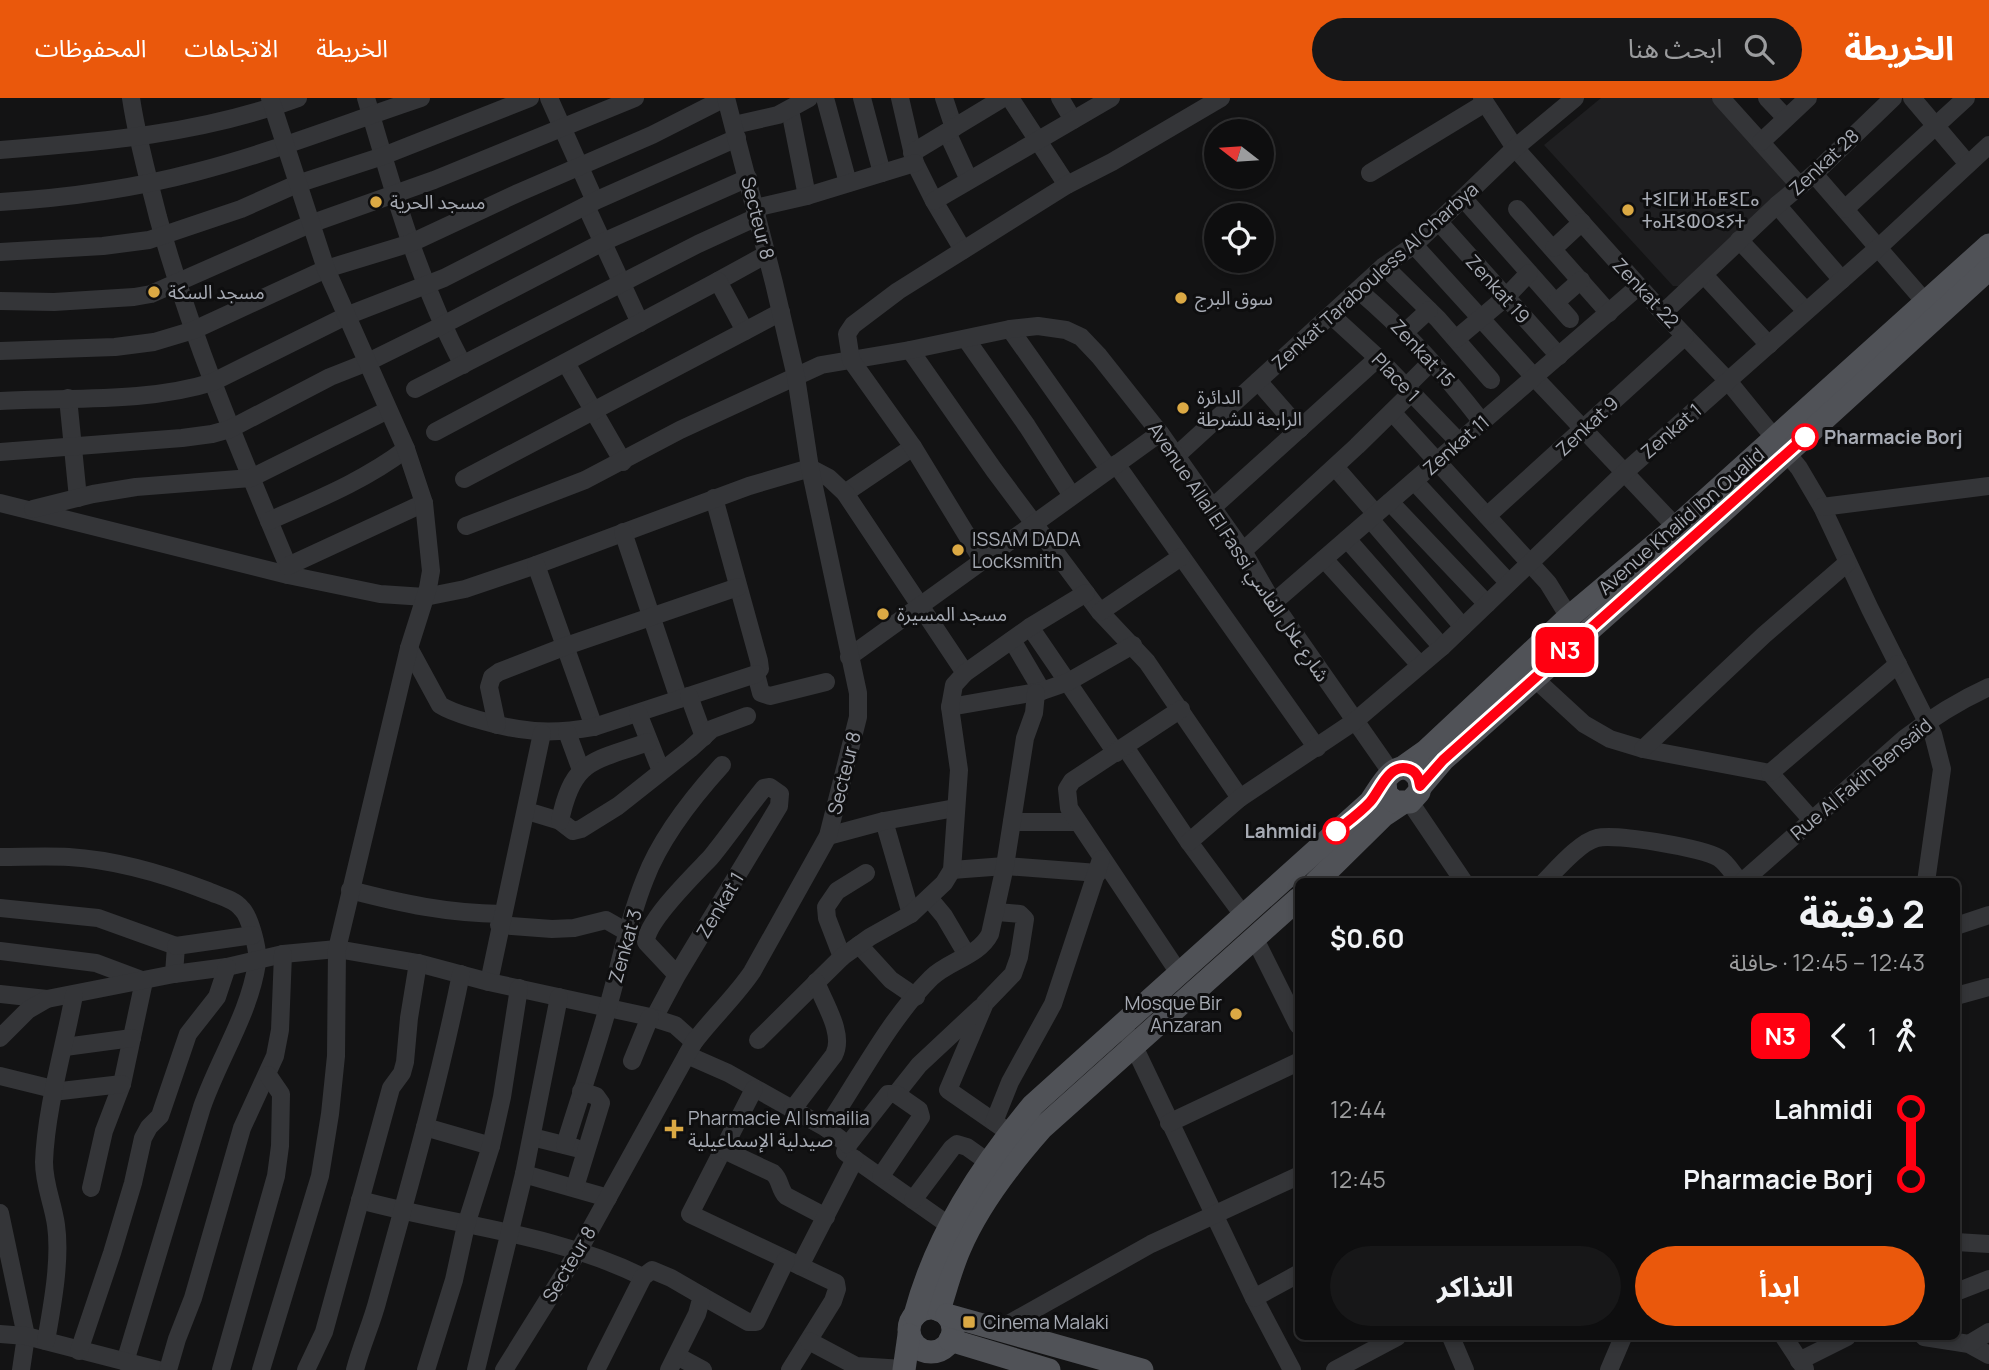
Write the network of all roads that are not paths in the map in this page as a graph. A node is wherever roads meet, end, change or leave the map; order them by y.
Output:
1 (131, 98) edge
2 (299, 98) edge
3 (421, 98) edge
4 (530, 98) edge
5 (549, 98) edge
6 (635, 98) edge
7 (726, 98) edge
8 (809, 98) edge
9 (825, 98) edge
10 (862, 98) edge
11 (900, 98) edge
12 (944, 98) edge
13 (1003, 98) edge
14 (1010, 98) edge
15 (1060, 98) edge
16 (1221, 98) edge
17 (1575, 98) edge
18 (1721, 98) edge
19 (1767, 98) edge
20 (1808, 98) edge
21 (1893, 98) edge
22 (1912, 98) edge
23 (1966, 98) edge
24 (1107, 99) edge
25 (1483, 100) edge
26 (271, 103) edge
27 (1201, 103) edge
28 (368, 106) edge
29 (790, 110) junction
30 (1786, 118) junction
31 (1073, 120) junction
32 (1936, 126) junction
33 (562, 130) junction
34 (951, 130) junction
35 (736, 132) junction
36 (137, 138) junction
37 (1038, 141) junction
38 (1761, 142) junction
39 (1989, 145) edge
40 (284, 146) junction
41 (1515, 148) junction
42 (0, 150) edge
43 (383, 156) junction
44 (914, 158) junction
45 (1968, 164) junction
46 (579, 166) junction
47 (882, 173) junction
48 (1370, 173) dead end
49 (748, 178) junction
50 (970, 180) junction
51 (1807, 180) junction
52 (148, 183) junction
53 (848, 183) junction
54 (297, 184) junction
55 (1067, 185) junction
56 (397, 194) junction
57 (807, 196) junction
58 (1463, 198) junction
59 (934, 201) junction
60 (0, 202) edge
61 (590, 203) junction
62 (1777, 205) junction
63 (1845, 209) junction
64 (756, 212) junction
65 (1438, 222) junction
66 (1581, 222) junction
67 (310, 224) junction
68 (163, 236) junction
69 (1739, 240) junction
70 (603, 242) junction
71 (411, 243) junction
72 (1503, 243) junction
73 (1414, 245) junction
74 (1989, 245) edge
75 (1879, 247) junction
76 (1553, 248) junction
77 (963, 250) junction
78 (0, 252) edge
79 (767, 254) junction
80 (1384, 266) junction
81 (1989, 269) edge
82 (326, 270) junction
83 (1529, 273) junction
84 (1704, 275) junction
85 (1581, 280) junction
86 (1842, 280) junction
87 (718, 281) junction
88 (622, 282) junction
89 (177, 283) junction
90 (425, 286) junction
91 (1639, 286) junction
92 (1358, 290) junction
93 (1506, 297) junction
94 (0, 301) edge
95 (1556, 302) junction
96 (1926, 303) junction
97 (1429, 310) junction
98 (781, 312) junction
99 (1806, 312) junction
100 (1609, 313) junction
101 (1663, 313) junction
102 (1331, 315) junction
103 (346, 316) junction
104 (1482, 318) junction
105 (1570, 319) dead end
106 (640, 323) junction
107 (442, 326) junction
108 (1010, 329) junction
109 (194, 330) junction
110 (745, 331) junction
111 (1404, 333) junction
112 (1685, 336) junction
113 (967, 339) junction
114 (1456, 339) junction
115 (1769, 345) junction
116 (910, 350) junction
117 (0, 351) edge
118 (1559, 356) junction
119 (1378, 358) junction
120 (851, 360) junction
121 (369, 362) junction
122 (1431, 362) junction
123 (565, 363) junction
124 (463, 365) junction
125 (796, 377) junction
126 (1534, 377) junction
127 (1258, 381) junction
128 (1728, 381) junction
129 (212, 382) junction
130 (415, 390) dead end
131 (1409, 390) junction
132 (1458, 390) junction
133 (68, 398) junction
134 (0, 401) edge
135 (388, 410) junction
136 (593, 411) junction
137 (1392, 412) junction
138 (1482, 422) junction
139 (230, 429) junction
140 (1300, 429) junction
141 (1583, 429) junction
142 (435, 432) dead end
143 (1160, 433) junction
144 (1459, 442) junction
145 (72, 445) junction
146 (1782, 446) junction
147 (913, 447) junction
148 (406, 449) junction
149 (0, 452) edge
150 (1176, 456) junction
151 (1437, 461) junction
152 (623, 462) junction
153 (810, 467) junction
154 (1113, 467) junction
155 (1335, 467) junction
156 (1625, 472) junction
157 (251, 478) junction
158 (464, 479) dead end
159 (1414, 481) junction
160 (1989, 486) edge
161 (845, 493) junction
162 (1072, 496) junction
163 (78, 498) junction
164 (714, 498) junction
165 (1390, 502) junction
166 (0, 503) edge
167 (424, 503) junction
168 (1212, 508) junction
169 (1822, 508) junction
170 (26, 510) junction
171 (1487, 516) junction
172 (1373, 517) junction
173 (269, 521) junction
174 (1035, 524) junction
175 (466, 526) dead end
176 (1676, 527) junction
177 (623, 531) junction
178 (1347, 539) junction
179 (1243, 551) junction
180 (1181, 556) junction
181 (1324, 559) junction
182 (982, 560) junction
183 (1847, 563) junction
184 (1530, 564) junction
185 (536, 565) junction
186 (288, 571) junction
187 (1508, 582) junction
188 (738, 587) junction
189 (1086, 593) junction
190 (425, 597) junction
191 (1273, 603) junction
192 (1487, 604) junction
193 (919, 607) junction
194 (1100, 612) junction
195 (652, 617) junction
196 (1569, 617) junction
197 (1030, 627) junction
198 (1463, 627) junction
199 (1012, 640) junction
200 (1132, 645) junction
201 (566, 646) junction
202 (1441, 647) junction
203 (409, 648) junction
204 (849, 657) junction
205 (1898, 664) junction
206 (1420, 665) junction
207 (965, 673) junction
208 (756, 674) junction
209 (1534, 678) junction
210 (826, 682) dead end
211 (1068, 682) junction
212 (1989, 687) edge
213 (1039, 692) junction
214 (684, 698) junction
215 (951, 707) junction
216 (1181, 709) junction
217 (638, 713) junction
218 (747, 716) dead end
219 (1355, 721) junction
220 (1926, 722) junction
221 (497, 725) junction
222 (594, 727) junction
223 (567, 732) junction
224 (542, 733) junction
225 (704, 737) junction
226 (648, 742) junction
227 (1317, 748) junction
228 (1643, 749) junction
229 (1120, 750) junction
230 (722, 765) dead end
231 (580, 771) junction
232 (661, 771) junction
233 (1770, 773) junction
234 (1393, 774) junction
235 (1240, 798) junction
236 (1410, 798) junction
237 (955, 808) junction
238 (527, 811) junction
239 (1811, 819) junction
240 (560, 821) junction
241 (884, 821) junction
242 (1012, 822) junction
243 (1078, 822) junction
244 (828, 836) junction
245 (1189, 842) junction
246 (0, 857) edge
247 (1005, 866) junction
248 (1100, 866) junction
249 (952, 870) junction
250 (866, 873) dead end
251 (1319, 878) edge
252 (1461, 878) edge
253 (1548, 878) edge
254 (1738, 878) edge
255 (1745, 878) edge
256 (1927, 878) edge
257 (350, 890) junction
258 (929, 898) junction
259 (1295, 902) edge
260 (0, 908) edge
261 (996, 912) junction
262 (911, 914) junction
263 (1243, 915) junction
264 (1989, 915) edge
265 (501, 920) junction
266 (1960, 925) edge
267 (626, 932) junction
268 (253, 935) junction
269 (1255, 939) junction
270 (859, 945) junction
271 (176, 946) junction
272 (337, 949) junction
273 (0, 951) edge
274 (283, 954) junction
275 (967, 955) junction
276 (842, 957) junction
277 (258, 960) junction
278 (418, 963) junction
279 (227, 967) junction
280 (1179, 973) junction
281 (174, 974) junction
282 (461, 974) junction
283 (677, 975) junction
284 (144, 981) junction
285 (489, 982) junction
286 (816, 982) junction
287 (1989, 987) edge
288 (519, 988) junction
289 (0, 994) edge
290 (74, 995) junction
291 (1960, 995) edge
292 (559, 997) junction
293 (916, 997) junction
294 (47, 999) junction
295 (985, 1003) junction
296 (608, 1007) junction
297 (652, 1017) junction
298 (1295, 1019) edge
299 (1123, 1023) junction
300 (0, 1038) edge
301 (132, 1038) junction
302 (758, 1040) dead end
303 (1132, 1046) junction
304 (65, 1047) junction
305 (691, 1049) junction
306 (632, 1061) dead end
307 (1295, 1063) edge
308 (0, 1076) edge
309 (268, 1076) junction
310 (122, 1084) junction
311 (754, 1089) junction
312 (56, 1090) junction
313 (581, 1091) junction
314 (896, 1094) junction
315 (792, 1110) junction
316 (1169, 1124) junction
317 (425, 1127) junction
318 (1002, 1127) junction
319 (827, 1128) junction
320 (532, 1137) junction
321 (565, 1145) junction
322 (491, 1146) junction
323 (722, 1149) junction
324 (587, 1151) junction
325 (852, 1152) junction
326 (988, 1162) junction
327 (524, 1174) junction
328 (881, 1176) junction
329 (1295, 1177) edge
330 (575, 1187) junction
331 (91, 1188) dead end
332 (608, 1198) junction
333 (360, 1200) junction
334 (914, 1200) junction
335 (402, 1212) junction
336 (0, 1213) edge
337 (1214, 1215) junction
338 (826, 1217) junction
339 (466, 1225) junction
340 (950, 1226) junction
341 (509, 1233) junction
342 (1960, 1242) edge
343 (1989, 1244) edge
344 (579, 1250) junction
345 (4, 1258) edge
346 (793, 1263) junction
347 (1295, 1276) edge
348 (643, 1277) junction
349 (1989, 1279) edge
350 (1960, 1290) edge
351 (702, 1296) junction
352 (1254, 1298) junction
353 (943, 1312) junction
354 (912, 1325) junction
355 (996, 1331) junction
356 (1989, 1332) edge
357 (0, 1334) edge
358 (26, 1336) junction
359 (1391, 1340) edge
360 (1452, 1340) edge
361 (1622, 1340) edge
362 (1786, 1340) edge
363 (1842, 1340) edge
364 (1943, 1340) edge
365 (46, 1341) junction
366 (809, 1342) junction
367 (1969, 1344) junction
368 (79, 1351) junction
369 (940, 1354) edge
370 (1989, 1354) edge
371 (125, 1362) junction
372 (673, 1363) edge
373 (1802, 1365) edge
374 (21, 1370) edge
375 (158, 1370) edge
376 (169, 1370) edge
377 (221, 1370) edge
378 (261, 1370) edge
379 (306, 1370) edge
380 (355, 1370) edge
381 (426, 1370) edge
382 (476, 1370) edge
383 (504, 1370) edge
384 (596, 1370) edge
385 (704, 1370) edge
386 (790, 1370) edge
387 (875, 1370) edge
388 (904, 1370) edge
389 (1049, 1370) edge
390 (1142, 1370) edge
391 (1292, 1370) edge
392 (1335, 1370) edge
393 (1465, 1370) edge
394 (1609, 1370) edge

1 - 36 street
2 - 26 street
3 - 28 street
4 - 43 street
5 - 33 street
6 - 33 street
7 - 35 street, Secteur 8
7 - 46 street
8 - 29 street
9 - 53 street
10 - 47 street
11 - 44 street
12 - 34 street
13 - 34 street
14 - 37 street
15 - 31 street
16 - 27 street
17 - 41 street, Zenkat Tarabouless Al Charbya
18 - 38 street
19 - 30 street
20 - 30 street
21 - 51 street, Zenkat 28
22 - 32 street
23 - 32 street
24 - 31 street
25 - 41 street, Zenkat 22
25 - 48 street
26 - 36 street
26 - 40 street
27 - 55 street
28 - 40 street
28 - 43 street
29 - 35 street
29 - 57 street
30 - 38 street
31 - 37 street
32 - 45 street
32 - 63 street
33 - 46 street
33 - 56 street
34 - 44 street
34 - 50 street
35 - 49 street, Secteur 8
35 - 61 street
36 - 42 street
36 - 52 street
37 - 50 street
37 - 55 street
38 - 51 street
39 - 45 street, Zenkat 1
40 - 52 street
40 - 54 street
41 - 58 street, Zenkat Tarabouless Al Charbya
41 - 66 street, Zenkat 22
43 - 54 street
43 - 56 street
44 - 47 street
44 - 59 street
45 - 75 street, Zenkat 1
46 - 61 street
46 - 71 street
47 - 53 street
49 - 64 street, Secteur 8
49 - 70 street
50 - 59 street
51 - 62 street, Zenkat 28
51 - 63 street
52 - 60 street
52 - 68 street
53 - 57 street
54 - 67 street
54 - 68 street
55 - 77 street
56 - 67 street
56 - 71 street
57 - 64 street
58 - 65 street, Zenkat Tarabouless Al Charbya
58 - 72 street
59 - 77 street
61 - 70 street
61 - 90 street
62 - 69 street, Zenkat 28
62 - 86 street
63 - 75 street
64 - 79 street, Secteur 8
64 - 88 street
65 - 73 street, Zenkat Tarabouless Al Charbya
65 - 93 street, Zenkat 19
66 - 76 street
66 - 91 street, Zenkat 22
67 - 82 street
67 - 89 street
68 - 78 street
68 - 89 street
69 - 84 street, Zenkat 28
69 - 99 street
70 - 88 street
70 - 107 street
71 - 82 street
71 - 90 street
72 - 76 street
72 - 83 street
73 - 80 street, Zenkat Tarabouless Al Charbya
73 - 104 street
74 - 96 main road, Avenue Khalid Ibn Oualid
75 - 86 street, Zenkat 1
75 - 96 street
76 - 85 street
77 - 120 street
79 - 87 street
79 - 98 street, Secteur 8
80 - 92 street, Zenkat Tarabouless Al Charbya
80 - 97 street
81 - 146 main road, Avenue Khalid Ibn Oualid
82 - 103 street
82 - 109 street
83 - 93 street
83 - 95 street
84 - 101 street, Zenkat 28
84 - 115 street
85 - 95 street
85 - 100 street
86 - 99 street, Zenkat 1
87 - 106 street
87 - 110 street
88 - 106 street
88 - 124 street
89 - 94 street
89 - 109 street
90 - 103 street
90 - 107 street
91 - 100 street, Zenkat 11
91 - 101 street, Zenkat 22
92 - 102 street, Zenkat Tarabouless Al Charbya
92 - 111 street, Zenkat 15
93 - 104 street
93 - 118 street, Zenkat 19
95 - 105 street
96 - 146 main road, Avenue Khalid Ibn Oualid
97 - 111 street
97 - 114 street
98 - 110 street
98 - 125 street, Secteur 8
99 - 115 street, Zenkat 1
100 - 118 street, Zenkat 11
101 - 112 street, Zenkat 22
102 - 119 street, Place 1
102 - 127 street, Zenkat Tarabouless Al Charbya
103 - 121 street
103 - 129 street
104 - 114 street
104 - 126 street
106 - 123 street
107 - 121 street
107 - 124 street
108 - 113 street
108 - 143 street, Avenue Allal El Fassi شارع علال الفاسي
108 - 154 street
109 - 117 street
109 - 129 street
110 - 136 street
111 - 122 street, Zenkat 15
112 - 128 street, Zenkat 22
112 - 141 street, Zenkat 9
113 - 116 street
113 - 162 street
114 - 132 street
115 - 128 street, Zenkat 1
116 - 120 street
116 - 174 street
118 - 126 street, Zenkat 11
119 - 131 street, Place 1
119 - 140 street
120 - 125 street
120 - 147 street
121 - 135 street
121 - 139 street
122 - 131 street
122 - 132 street, Zenkat 15
123 - 136 street
123 - 142 street
124 - 130 street
125 - 152 street
125 - 153 street, Secteur 8
126 - 138 street, Zenkat 11
126 - 141 street
127 - 140 street
127 - 150 street, Zenkat Tarabouless Al Charbya
128 - 146 street, Zenkat 22
128 - 156 street, Zenkat 1
129 - 133 street
129 - 139 street
131 - 137 street
131 - 144 street, Place 1
132 - 138 street, Zenkat 15
133 - 134 street
133 - 145 street
135 - 148 street
135 - 157 street
136 - 152 street
136 - 158 street
137 - 151 street
137 - 155 street
138 - 144 street, Zenkat 11
139 - 145 street
139 - 157 street
140 - 168 street
141 - 156 street
141 - 171 street, Zenkat 9
143 - 150 street, Avenue Allal El Fassi شارع علال الفاسي
143 - 154 street
144 - 151 street, Zenkat 11
145 - 149 street
145 - 163 street
146 - 169 street, Zenkat 22
146 - 176 main road, Avenue Khalid Ibn Oualid
146 - 209 main road, Avenue Khalid Ibn Oualid
147 - 161 street
147 - 182 street
148 - 167 street
148 - 173 street
150 - 168 street, Avenue Allal El Fassi شارع علال الفاسي
151 - 159 street, Zenkat 11
151 - 171 street
152 - 175 street
153 - 161 street
153 - 164 street
153 - 204 street, Secteur 8
154 - 162 street
154 - 180 street
155 - 172 street
155 - 179 street
156 - 176 street
156 - 184 street, Zenkat 1
157 - 163 street
157 - 173 street
159 - 165 street, Zenkat 11
159 - 187 street
160 - 169 street
161 - 193 street
162 - 174 street
163 - 170 street
164 - 177 street
164 - 188 street
165 - 172 street, Zenkat 11
165 - 192 street
166 - 170 street
167 - 186 street
167 - 190 street
168 - 179 street, Avenue Allal El Fassi شارع علال الفاسي
169 - 183 street, Zenkat 22
170 - 186 street
171 - 184 street
172 - 178 street, Zenkat 11
172 - 198 street
173 - 186 street
174 - 182 street
174 - 189 street
176 - 196 main road, Avenue Khalid Ibn Oualid
177 - 185 street
177 - 195 street
178 - 181 street, Zenkat 11
178 - 202 street
179 - 191 street, Avenue Allal El Fassi شارع علال الفاسي
180 - 194 street
180 - 227 street
181 - 191 street, Zenkat 11
181 - 206 street
182 - 193 street
183 - 205 street, Zenkat 22
183 - 228 street
184 - 187 street, Zenkat 1
184 - 196 street
185 - 190 street
185 - 201 street
186 - 190 street
187 - 192 street, Zenkat 1
188 - 195 street
188 - 208 street
189 - 194 street
189 - 197 street
190 - 203 street
191 - 219 street, Avenue Allal El Fassi شارع علال الفاسي
192 - 198 street, Zenkat 1
193 - 204 street
193 - 207 street
194 - 200 street
195 - 201 street
195 - 214 street
196 - 234 main road, Avenue Khalid Ibn Oualid
197 - 199 street
197 - 211 street
198 - 202 street, Zenkat 1
199 - 207 street
199 - 213 street
200 - 211 street
200 - 216 street
201 - 221 street
201 - 222 street
202 - 206 street, Zenkat 1
203 - 221 street
203 - 257 street
204 - 244 street, Secteur 8
205 - 220 street, Zenkat 22
205 - 233 street
206 - 219 street, Zenkat 1
207 - 215 street
208 - 210 street
208 - 214 street
209 - 228 street
209 - 236 main road, Avenue Khalid Ibn Oualid
211 - 213 street
211 - 229 street
212 - 220 street, Rue Al Fakih Bensaïd
213 - 215 street
213 - 242 street
214 - 217 street
214 - 225 street
215 - 237 street
216 - 229 street
216 - 235 street
217 - 222 street
217 - 226 street
218 - 225 street
219 - 227 street, Zenkat 1
219 - 234 street, Avenue Allal El Fassi شارع علال الفاسي
220 - 239 street, Rue Al Fakih Bensaïd
220 - 256 street, Zenkat 22
221 - 224 street
222 - 223 street
223 - 224 street
223 - 231 street
224 - 238 street
225 - 232 street
226 - 231 street
226 - 232 street
227 - 235 street, Zenkat 1
228 - 233 street
229 - 243 street
229 - 245 street
230 - 267 street, Zenkat 3
231 - 240 street
232 - 240 street
233 - 239 street
234 - 236 main road
234 - 236 main road
234 - 263 main road, Avenue Khalid Ibn Oualid
235 - 245 street, Zenkat 1
236 - 251 main road, Avenue Khalid Ibn Oualid
236 - 252 street
237 - 241 street
237 - 249 street
238 - 240 street
238 - 265 street
239 - 255 street, Rue Al Fakih Bensaïd
241 - 244 street
241 - 262 street
242 - 243 street
242 - 247 street
243 - 248 street
244 - 305 street, Secteur 8
245 - 263 street
246 - 268 street
247 - 248 street
247 - 249 street
247 - 261 street
248 - 280 street
248 - 318 street
249 - 258 street
250 - 276 street
253 - 254 street
257 - 265 street
257 - 272 street
258 - 262 street
258 - 275 street
259 - 269 main road
260 - 271 street
261 - 275 street
261 - 295 street
262 - 270 street
263 - 280 main road, Avenue Khalid Ibn Oualid
264 - 266 street
265 - 267 street
265 - 285 street
267 - 296 street, Zenkat 3
268 - 271 street
268 - 277 street
269 - 298 street
269 - 303 main road
270 - 276 street
270 - 293 street
271 - 281 street
272 - 274 street
272 - 278 street
272 - 378 street
273 - 284 street
274 - 277 street
274 - 309 street
275 - 293 street
276 - 286 street
277 - 279 street
277 - 371 street
278 - 282 street
278 - 333 street
279 - 281 street
279 - 368 street
280 - 299 main road, Avenue Khalid Ibn Oualid
281 - 284 street
282 - 285 street
282 - 317 street
283 - 283 street, Zenkat 1
283 - 297 street, Zenkat 1
284 - 290 street
284 - 301 street
285 - 288 street
286 - 302 street
286 - 315 street
287 - 291 street
288 - 292 street
288 - 322 street
289 - 294 street
290 - 294 street
290 - 304 street
292 - 296 street
292 - 320 street
293 - 319 street
294 - 300 street
295 - 314 street
295 - 318 street
296 - 297 street
296 - 313 street, Zenkat 3
297 - 305 street
297 - 306 street, Zenkat 1
299 - 303 street
299 - 318 main road, Avenue Khalid Ibn Oualid
301 - 304 street
301 - 310 street
303 - 316 street
303 - 353 main road
304 - 312 street
305 - 311 street
305 - 332 street, Secteur 8
307 - 316 street
308 - 312 street
309 - 376 street
309 - 377 street
310 - 312 street
310 - 331 street
311 - 315 street
311 - 323 street
312 - 365 street
313 - 321 street, Zenkat 3
313 - 324 street
314 - 325 street
314 - 328 street
315 - 319 street
316 - 337 street
317 - 322 street
317 - 335 street
318 - 326 main road, Avenue Khalid Ibn Oualid
319 - 325 street
320 - 321 street
320 - 327 street
321 - 324 street
322 - 339 street
323 - 338 street
323 - 346 street
324 - 330 street
325 - 328 street
325 - 338 street
326 - 334 street
326 - 340 main road, Avenue Khalid Ibn Oualid
327 - 330 street
327 - 341 street
328 - 334 street
329 - 337 street
330 - 332 street
332 - 344 street, Secteur 8
333 - 335 street
333 - 379 street
334 - 340 street
335 - 339 street
335 - 380 street
336 - 345 street
337 - 352 street
337 - 355 street
338 - 346 street
339 - 341 street
339 - 381 street
340 - 354 main road, Avenue Khalid Ibn Oualid
341 - 344 street
341 - 382 street
342 - 343 street
344 - 348 street
344 - 383 street, Secteur 8
345 - 358 street
346 - 351 street
346 - 366 street
347 - 352 street
348 - 351 street
348 - 384 street
349 - 350 street
351 - 372 street
352 - 391 street
353 - 354 main road
353 - 355 main road
353 - 369 main road
354 - 369 main road
354 - 388 main road, Avenue Khalid Ibn Oualid
355 - 390 main road
356 - 367 street
357 - 358 street
358 - 365 street
358 - 374 street
359 - 392 street
360 - 393 street
361 - 394 street
362 - 373 street
363 - 373 street
364 - 367 street
365 - 368 street
366 - 386 street
366 - 387 street
367 - 370 street
368 - 371 street
369 - 389 main road
371 - 375 street
372 - 385 street
387 - 388 street

